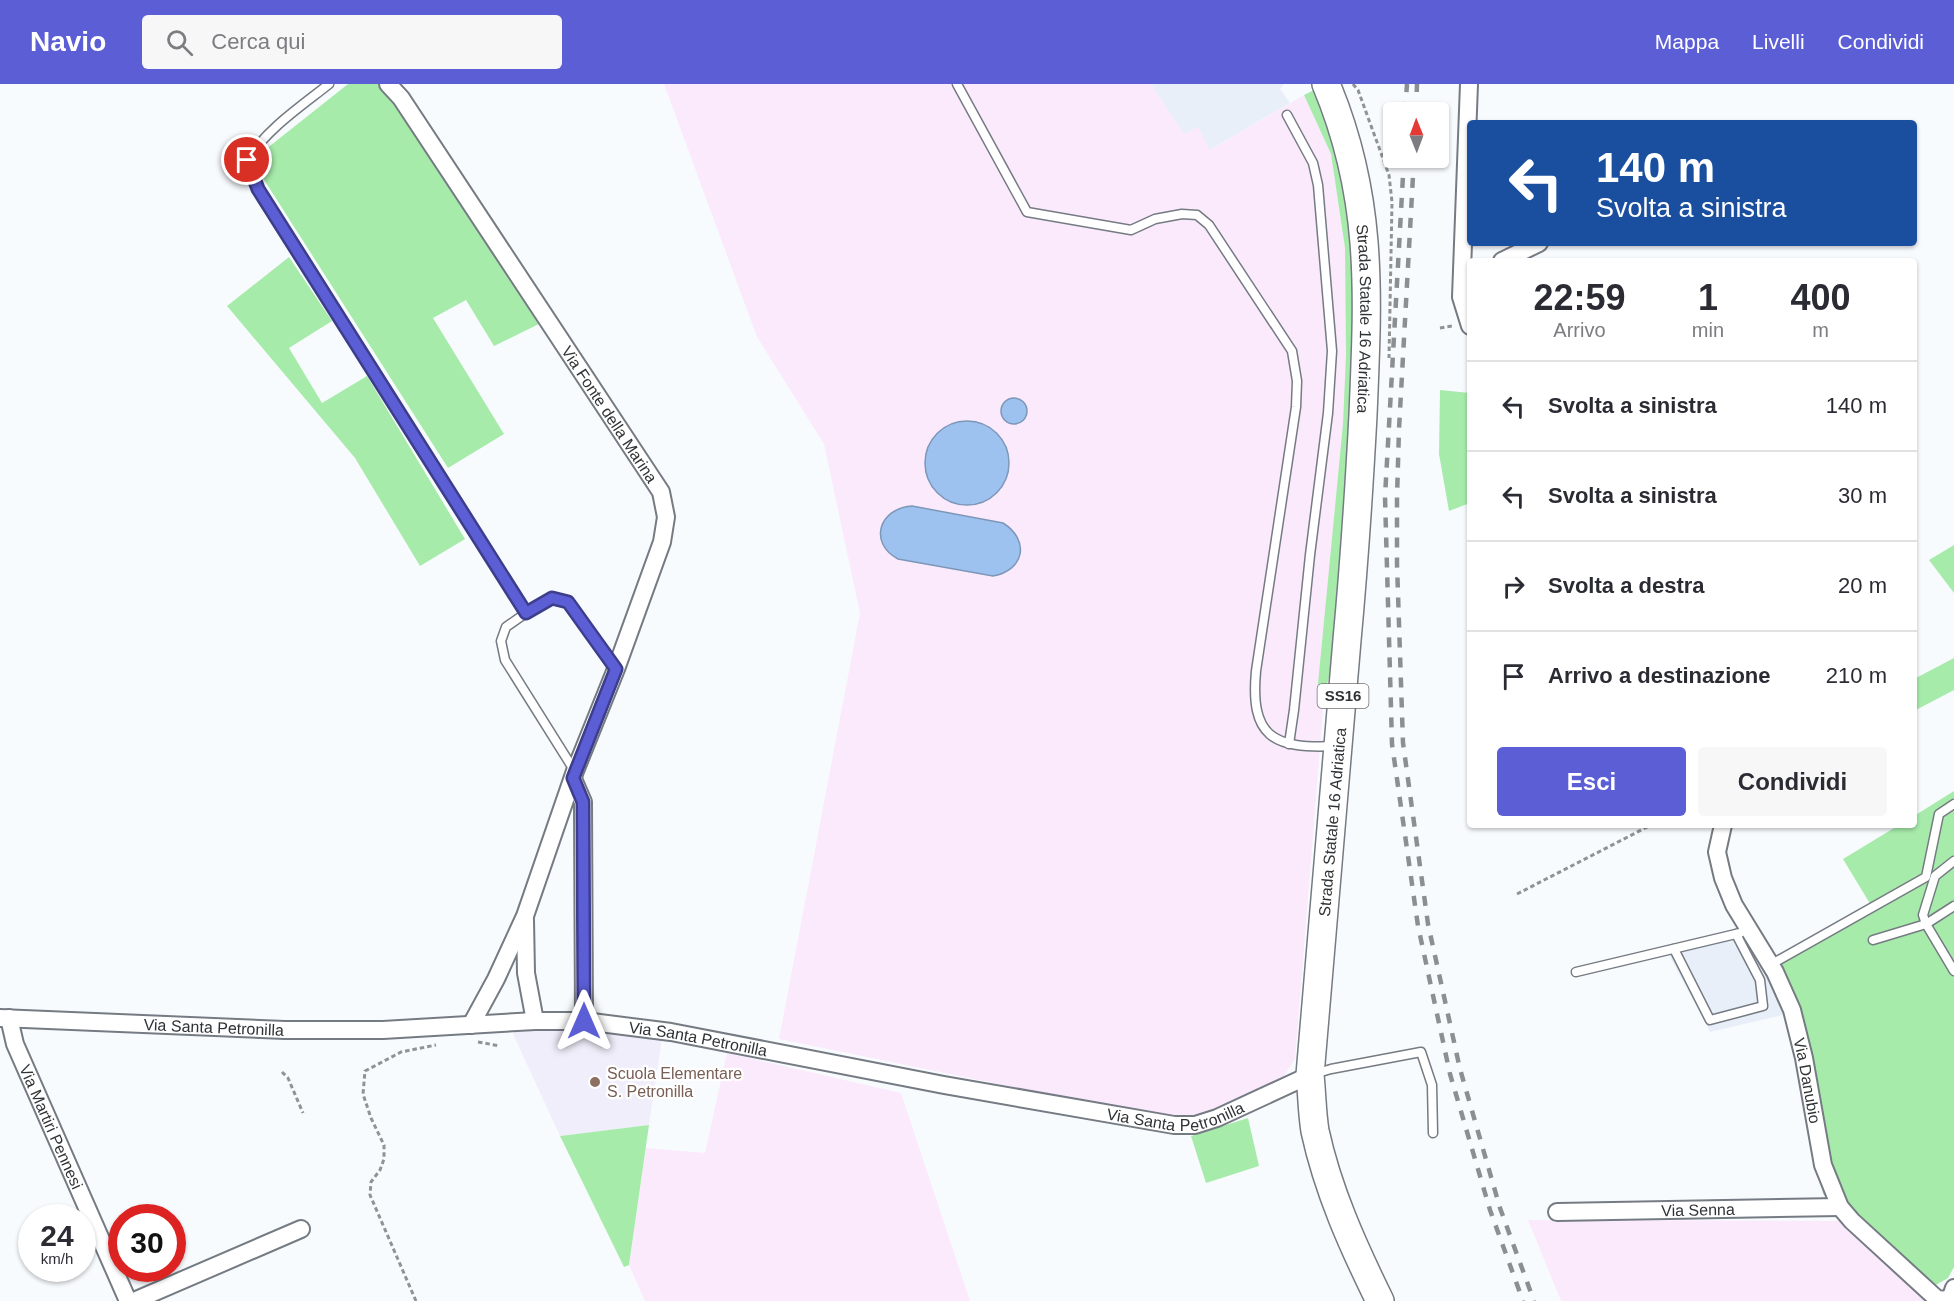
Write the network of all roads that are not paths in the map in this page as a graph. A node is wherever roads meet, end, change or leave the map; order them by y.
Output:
1 (329, 84) edge
2 (388, 84) edge
3 (957, 84) edge
4 (1326, 84) edge
5 (1468, 84) edge
6 (1287, 115) dead end
7 (1468, 120) edge
8 (1467, 180) edge
9 (1533, 246) edge
10 (1508, 258) edge
11 (1466, 275) edge
12 (1467, 316) edge
13 (526, 613) junction
14 (616, 669) junction
15 (1289, 744) junction
16 (1338, 745) junction
17 (574, 775) junction
18 (1954, 804) edge
19 (1723, 828) edge
20 (1954, 861) edge
21 (1954, 906) edge
22 (525, 916) junction
23 (1926, 924) junction
24 (1743, 933) junction
25 (1873, 940) dead end
26 (1674, 949) junction
27 (1770, 964) junction
28 (1953, 969) edge
29 (1576, 972) dead end
30 (4, 1018) edge
31 (535, 1021) junction
32 (584, 1021) junction
33 (470, 1033) junction
34 (1310, 1075) junction
35 (1433, 1133) dead end
36 (1840, 1207) junction
37 (1557, 1212) dead end
38 (301, 1229) dead end
39 (1944, 1297) edge
40 (128, 1301) edge
41 (134, 1301) edge
42 (1380, 1301) edge

1 - 13 lane
2 - 14 street, Via Fonte della Marina
3 - 15 lane
4 - 16 main road, Strada Statale 16 Adriatica / SS16
5 - 7 street
6 - 15 lane
8 - 11 street
9 - 10 street
11 - 12 street
13 - 14 lane
13 - 17 lane
14 - 17 street, Via Fonte della Marina
15 - 16 lane
16 - 34 main road, Strada Statale 16 Adriatica / SS16
17 - 22 street, Via Fonte della Marina
17 - 32 street
18 - 27 lane
19 - 24 street, Via Danubio
20 - 23 lane
21 - 23 lane
22 - 31 street, Via Fonte della Marina
22 - 33 street, Via Fonte della Marina
23 - 25 lane
23 - 28 lane
24 - 26 lane
24 - 26 lane
24 - 27 street, Via Danubio
26 - 29 lane
27 - 36 street, Via Danubio
30 - 33 street, Via Santa Petronilla
30 - 40 street, Via Martiri Pennesi
31 - 32 street, Via Santa Petronilla
31 - 33 street, Via Santa Petronilla
32 - 34 street, Via Santa Petronilla
34 - 35 lane
34 - 42 main road, Strada Statale 16 Adriatica / SS16
36 - 37 street, Via Senna
36 - 39 street, Via Danubio
38 - 41 street

